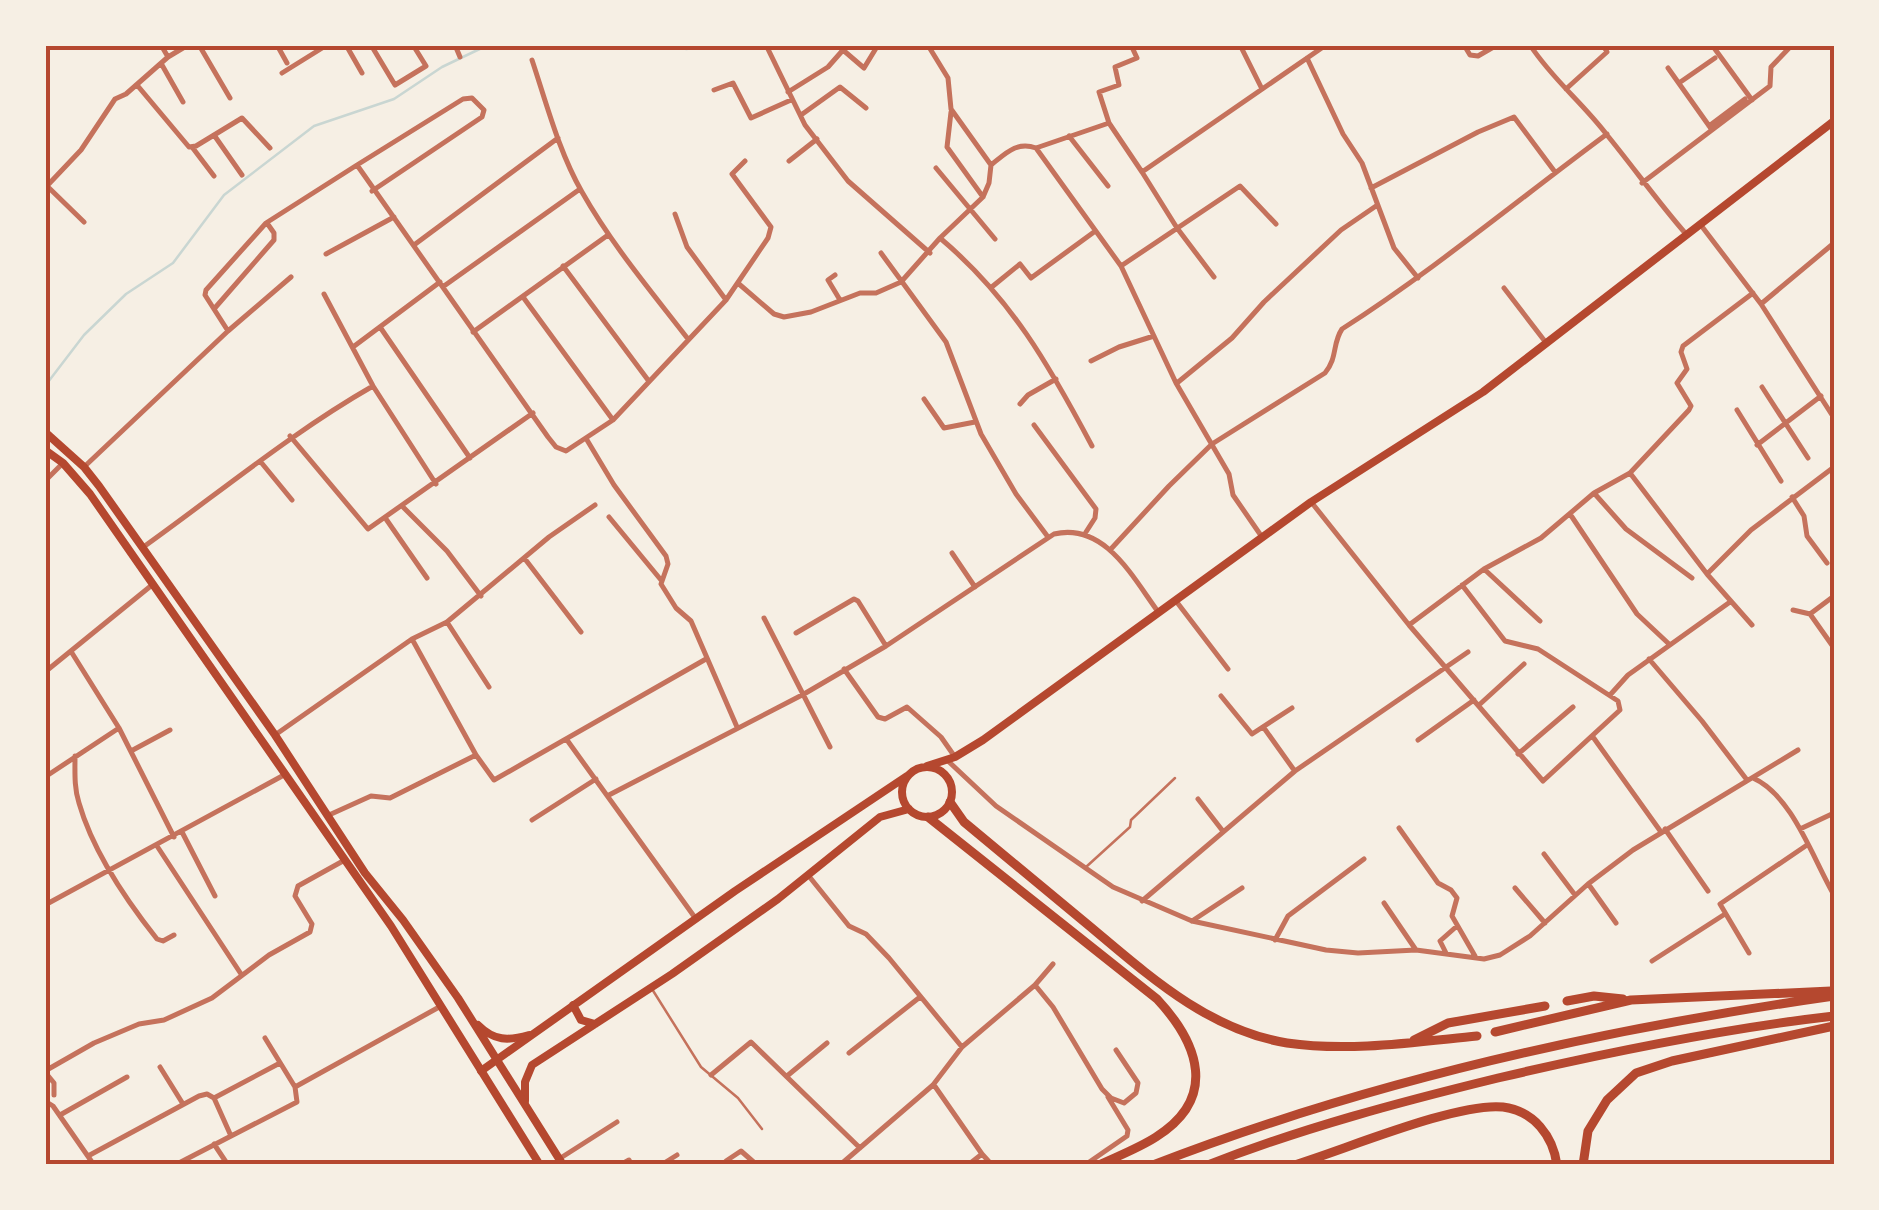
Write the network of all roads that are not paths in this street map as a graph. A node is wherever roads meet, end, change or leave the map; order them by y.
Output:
1 (161, 45) edge
2 (188, 45) edge
3 (199, 45) edge
4 (278, 45) edge
5 (327, 45) edge
6 (346, 45) edge
7 (372, 45) edge
8 (413, 45) edge
9 (455, 45) edge
10 (766, 45) edge
11 (878, 45) edge
12 (1131, 45) edge
13 (1240, 45) edge
14 (1326, 45) edge
15 (1464, 45) edge
16 (1497, 45) edge
17 (1530, 45) edge
18 (1603, 45) edge
19 (1712, 45) edge
20 (1792, 45) edge
21 (929, 46) edge
22 (845, 48) edge
23 (168, 57) junction
24 (460, 57) dead end
25 (1308, 58) junction
26 (1715, 58) dead end
27 (532, 60) dead end
28 (287, 63) dead end
29 (162, 65) junction
30 (864, 68) junction
31 (1668, 68) dead end
32 (282, 73) dead end
33 (362, 73) dead end
34 (858, 76) dead end
35 (1679, 84) junction
36 (137, 85) junction
37 (1262, 89) junction
38 (1566, 89) junction
39 (714, 90) dead end
40 (788, 92) junction
41 (230, 98) dead end
42 (1749, 99) junction
43 (791, 100) junction
44 (183, 102) dead end
45 (866, 108) dead end
46 (951, 110) junction
47 (800, 116) junction
48 (1834, 121) edge
49 (1108, 123) junction
50 (1710, 128) junction
51 (1607, 134) junction
52 (214, 135) junction
53 (1069, 136) junction
54 (558, 138) junction
55 (817, 138) junction
56 (192, 147) junction
57 (270, 148) dead end
58 (1036, 148) junction
59 (745, 161) dead end
60 (788, 161) dead end
61 (991, 164) junction
62 (357, 165) junction
63 (936, 168) dead end
64 (1142, 172) junction
65 (1555, 172) junction
66 (242, 175) dead end
67 (214, 176) dead end
68 (1642, 183) junction
69 (1108, 186) dead end
70 (46, 187) edge
71 (1371, 188) junction
72 (580, 189) junction
73 (372, 191) junction
74 (983, 197) junction
75 (1376, 206) junction
76 (970, 210) junction
77 (675, 214) dead end
78 (394, 217) junction
79 (84, 222) dead end
80 (266, 222) junction
81 (1276, 224) dead end
82 (1700, 224) junction
83 (1177, 228) junction
84 (1094, 232) junction
85 (1686, 234) junction
86 (608, 235) junction
87 (940, 238) junction
88 (996, 239) dead end
89 (1834, 243) edge
90 (414, 245) junction
91 (881, 253) dead end
92 (930, 253) junction
93 (326, 254) dead end
94 (563, 266) junction
95 (1121, 266) junction
96 (836, 275) dead end
97 (291, 277) dead end
98 (1214, 277) dead end
99 (1418, 278) junction
100 (901, 282) junction
101 (739, 284) junction
102 (442, 285) junction
103 (992, 286) junction
104 (1504, 288) dead end
105 (1753, 293) junction
106 (324, 294) dead end
107 (524, 297) junction
108 (726, 300) junction
109 (840, 300) junction
110 (1761, 304) junction
111 (214, 309) junction
112 (380, 327) junction
113 (228, 331) junction
114 (474, 332) junction
115 (1154, 336) junction
116 (688, 339) junction
117 (1548, 344) junction
118 (352, 347) junction
119 (1091, 361) dead end
120 (1056, 378) junction
121 (649, 381) junction
122 (1176, 383) junction
123 (373, 386) junction
124 (1762, 387) dead end
125 (1821, 396) junction
126 (924, 398) dead end
127 (1020, 404) dead end
128 (1738, 410) dead end
129 (533, 413) junction
130 (1834, 418) edge
131 (613, 420) junction
132 (975, 422) junction
133 (1784, 424) junction
134 (1034, 425) dead end
135 (45, 432) edge
136 (290, 436) junction
137 (588, 440) junction
138 (1212, 444) junction
139 (1756, 445) junction
140 (1092, 446) dead end
141 (45, 450) edge
142 (470, 458) junction
143 (1808, 458) dead end
144 (260, 460) junction
145 (63, 464) junction
146 (84, 466) junction
147 (1834, 467) edge
148 (1630, 473) junction
149 (45, 481) edge
150 (1781, 481) dead end
151 (436, 484) junction
152 (1594, 493) junction
153 (1792, 498) junction
154 (292, 500) dead end
155 (1311, 502) junction
156 (595, 505) dead end
157 (403, 507) junction
158 (1570, 514) junction
159 (609, 516) dead end
160 (386, 518) junction
161 (1086, 532) junction
162 (1048, 537) junction
163 (1263, 538) junction
164 (142, 548) junction
165 (1110, 550) junction
166 (952, 554) dead end
167 (524, 558) junction
168 (1827, 563) dead end
169 (1484, 569) junction
170 (1707, 574) junction
171 (427, 578) dead end
172 (1692, 578) dead end
173 (661, 580) junction
174 (154, 583) junction
175 (1462, 585) junction
176 (975, 587) junction
177 (481, 596) junction
178 (1834, 596) edge
179 (1176, 601) junction
180 (1730, 602) junction
181 (1793, 610) dead end
182 (1159, 613) junction
183 (1810, 614) junction
184 (764, 618) dead end
185 (1540, 621) dead end
186 (448, 622) junction
187 (1410, 625) junction
188 (1752, 625) dead end
189 (580, 632) dead end
190 (796, 633) dead end
191 (412, 639) junction
192 (1669, 644) junction
193 (886, 646) junction
194 (1834, 648) edge
195 (1468, 652) dead end
196 (72, 653) junction
197 (706, 659) junction
198 (1648, 659) junction
199 (1524, 664) dead end
200 (1447, 668) junction
201 (844, 669) junction
202 (1228, 670) dead end
203 (45, 672) edge
204 (488, 687) dead end
205 (804, 694) junction
206 (1610, 694) junction
207 (1221, 696) dead end
208 (1477, 702) junction
209 (1574, 707) dead end
210 (1292, 708) dead end
211 (737, 727) junction
212 (119, 728) junction
213 (1264, 728) junction
214 (170, 730) dead end
215 (275, 735) junction
216 (1592, 736) junction
217 (567, 740) junction
218 (1418, 740) dead end
219 (830, 747) dead end
220 (1798, 750) dead end
221 (131, 751) junction
222 (1518, 754) junction
223 (476, 755) junction
224 (75, 756) junction
225 (951, 759) junction
226 (927, 766) junction
227 (1295, 771) junction
228 (288, 773) junction
229 (906, 776) junction
230 (45, 777) edge
231 (1175, 778) dead end
232 (596, 779) junction
233 (1750, 779) junction
234 (951, 784) junction
235 (609, 795) junction
236 (1198, 799) dead end
237 (950, 802) junction
238 (908, 810) junction
239 (1834, 813) edge
240 (327, 816) junction
241 (928, 817) junction
242 (532, 820) dead end
243 (1399, 828) dead end
244 (1222, 830) junction
245 (1663, 830) junction
246 (1800, 830) junction
247 (182, 832) junction
248 (174, 837) junction
249 (1807, 845) junction
250 (157, 846) junction
251 (1544, 854) dead end
252 (1364, 858) dead end
253 (343, 861) junction
254 (1085, 868) junction
255 (111, 871) junction
256 (808, 876) junction
257 (1588, 884) junction
258 (1242, 888) dead end
259 (1515, 888) dead end
260 (1708, 892) dead end
261 (1575, 895) junction
262 (1834, 895) edge
263 (214, 896) dead end
264 (1142, 901) junction
265 (1384, 903) dead end
266 (45, 905) edge
267 (1724, 914) junction
268 (696, 919) junction
269 (1192, 921) junction
270 (1616, 922) dead end
271 (1545, 923) junction
272 (1457, 926) junction
273 (174, 935) dead end
274 (1275, 940) junction
275 (1416, 950) junction
276 (1446, 953) junction
277 (1748, 953) dead end
278 (1475, 956) junction
279 (1652, 960) dead end
280 (1053, 964) dead end
281 (240, 974) junction
282 (1035, 985) junction
283 (652, 987) junction
284 (1834, 993) edge
285 (920, 997) junction
286 (1631, 1000) junction
287 (1567, 1001) dead end
288 (573, 1005) junction
289 (441, 1006) junction
290 (1545, 1006) dead end
291 (468, 1015) junction
292 (1834, 1016) edge
293 (594, 1024) junction
294 (1834, 1026) edge
295 (1494, 1032) dead end
296 (529, 1036) junction
297 (1477, 1036) dead end
298 (266, 1038) dead end
299 (1412, 1042) junction
300 (827, 1043) dead end
301 (962, 1047) junction
302 (1116, 1050) dead end
303 (849, 1053) dead end
304 (497, 1059) junction
305 (280, 1063) junction
306 (160, 1067) dead end
307 (481, 1071) junction
308 (45, 1072) edge
309 (711, 1076) junction
310 (787, 1076) junction
311 (127, 1077) dead end
312 (512, 1084) junction
313 (934, 1085) junction
314 (296, 1087) junction
315 (1106, 1094) junction
316 (54, 1095) dead end
317 (497, 1096) junction
318 (214, 1098) junction
319 (45, 1102) edge
320 (526, 1103) junction
321 (183, 1104) junction
322 (60, 1115) junction
323 (617, 1122) dead end
324 (762, 1128) dead end
325 (231, 1136) junction
326 (214, 1144) junction
327 (860, 1148) junction
328 (982, 1154) junction
329 (677, 1155) dead end
330 (88, 1156) junction
331 (726, 1161) dead end
332 (561, 1162) edge
333 (183, 1163) edge
334 (94, 1165) edge
335 (174, 1165) edge
336 (228, 1165) edge
337 (540, 1165) edge
338 (620, 1165) edge
339 (632, 1165) edge
340 (661, 1165) edge
341 (757, 1165) edge
342 (840, 1165) edge
343 (968, 1165) edge
344 (992, 1165) edge
345 (1086, 1165) edge
346 (1100, 1165) edge
347 (1153, 1165) edge
348 (1208, 1165) edge
349 (1294, 1165) edge
350 (1557, 1165) edge
351 (1583, 1165) edge

1 - 23 street
2 - 23 street
3 - 41 street
4 - 28 street
5 - 32 street
6 - 33 street
7 - 8 street
9 - 24 street
10 - 40 street
11 - 30 street
12 - 49 street
13 - 37 street
14 - 25 street
15 - 16 street
17 - 38 street
18 - 38 street
19 - 42 street
20 - 42 street
21 - 46 street
22 - 30 street
22 - 40 street
23 - 29 street
25 - 37 street
25 - 71 street
26 - 35 street
27 - 54 street
29 - 36 street
29 - 44 street
30 - 34 street
31 - 35 street
35 - 50 street
36 - 56 street
36 - 70 street
37 - 64 street
38 - 51 street
39 - 43 street
40 - 43 street
42 - 50 street
43 - 47 street
45 - 47 street
46 - 61 street
46 - 74 street
47 - 55 street
48 - 82 main road
49 - 53 street
49 - 64 street
50 - 68 street
51 - 65 street
51 - 68 street
52 - 56 street
52 - 57 street
52 - 66 street
53 - 58 street
53 - 69 street
54 - 72 street
54 - 90 street
55 - 60 street
55 - 92 street
56 - 67 street
58 - 61 street
58 - 84 street
59 - 101 street
61 - 74 street
62 - 73 street
62 - 73 street
62 - 80 street
63 - 76 street
64 - 83 street
65 - 71 street
65 - 99 street
68 - 85 street
70 - 79 street
71 - 75 street
72 - 86 street
72 - 102 street
73 - 78 street
74 - 76 street
75 - 99 street
75 - 122 street
76 - 87 street
76 - 88 street
77 - 108 street
78 - 90 street
78 - 93 street
80 - 111 street
80 - 111 street
81 - 83 street
82 - 85 main road
82 - 105 street
83 - 95 street
83 - 98 street
84 - 95 street
84 - 103 street
85 - 117 main road
86 - 94 street
86 - 116 street
87 - 92 street
87 - 103 street
89 - 110 street
90 - 102 street
91 - 100 street
92 - 100 street
94 - 107 street
94 - 121 street
95 - 115 street
96 - 109 street
97 - 113 street
99 - 138 street
100 - 109 street
100 - 132 street
101 - 108 street
101 - 109 street
102 - 112 street
102 - 114 street
103 - 120 street
104 - 117 street
105 - 110 street
105 - 148 street
106 - 118 street
107 - 114 street
107 - 131 street
108 - 116 street
110 - 125 street
111 - 113 street
112 - 118 street
112 - 142 street
113 - 146 street
114 - 129 street
115 - 119 street
115 - 122 street
116 - 121 street
117 - 155 main road
118 - 123 street
120 - 127 street
120 - 140 street
121 - 131 street
122 - 138 street
123 - 136 street
123 - 151 street
124 - 133 street
125 - 130 street
125 - 133 street
126 - 132 street
128 - 139 street
129 - 137 street
129 - 142 street
131 - 137 street
132 - 162 street
133 - 139 street
133 - 143 street
134 - 161 street
135 - 146 main road
136 - 144 street
136 - 160 street
137 - 173 street
138 - 163 street
138 - 165 street
139 - 150 street
141 - 145 main road
142 - 151 street
144 - 154 street
144 - 164 street
145 - 149 street
145 - 174 main road
146 - 164 main road
147 - 153 street
148 - 152 street
148 - 170 street
151 - 157 street
152 - 158 street
152 - 172 street
153 - 168 street
153 - 170 street
155 - 163 main road
155 - 187 street
156 - 167 street
157 - 160 street
157 - 177 street
158 - 169 street
158 - 192 street
159 - 173 street
160 - 171 street
161 - 162 street
161 - 165 street
162 - 176 street
163 - 179 main road
164 - 215 main road
165 - 182 street
166 - 176 street
167 - 177 street
167 - 189 street
169 - 175 street
169 - 185 street
170 - 180 street
173 - 197 street
174 - 196 street
174 - 228 main road
175 - 187 street
175 - 206 street
176 - 193 street
177 - 186 street
178 - 183 street
179 - 182 main road
179 - 202 street
180 - 188 street
180 - 192 street
181 - 183 street
182 - 225 main road
183 - 194 street
184 - 205 street
186 - 191 street
186 - 204 street
187 - 200 street
190 - 193 street
191 - 215 street
191 - 223 street
192 - 198 street
193 - 201 street
195 - 200 street
196 - 203 street
196 - 212 street
197 - 211 street
197 - 217 street
198 - 206 street
198 - 233 street
199 - 208 street
200 - 208 street
200 - 227 street
201 - 205 street
201 - 225 street
205 - 211 street
205 - 219 street
206 - 216 street
207 - 213 street
208 - 218 street
208 - 222 street
209 - 222 street
210 - 213 street
211 - 235 street
212 - 221 street
212 - 224 street
213 - 227 street
214 - 221 street
215 - 240 main road
216 - 222 street
216 - 245 street
217 - 223 street
217 - 232 street
220 - 233 street
221 - 248 street
223 - 240 street
224 - 230 street
224 - 255 street
225 - 226 main road
225 - 234 main road
225 - 254 street
226 - 229 main road
226 - 234 main road
227 - 244 street
228 - 247 street
228 - 253 main road
229 - 238 main road
229 - 268 main road
231 - 254 lane
232 - 235 street
232 - 242 street
233 - 245 street
233 - 246 street
234 - 237 main road
235 - 268 street
236 - 244 street
237 - 241 main road
237 - 299 highway
238 - 241 main road
238 - 256 main road
239 - 246 street
240 - 291 main road
241 - 346 highway
243 - 272 street
244 - 264 street
245 - 257 street
245 - 260 street
246 - 249 street
247 - 248 street
247 - 263 street
248 - 250 street
249 - 262 street
249 - 267 street
250 - 255 street
250 - 281 street
251 - 261 street
252 - 274 street
253 - 281 street
253 - 289 main road
254 - 264 street
255 - 266 street
255 - 273 street
256 - 283 main road
256 - 285 street
257 - 261 street
257 - 270 street
258 - 269 street
259 - 271 street
261 - 271 street
264 - 269 street
265 - 275 street
267 - 277 street
267 - 279 street
268 - 288 main road
269 - 274 street
271 - 278 street
272 - 276 street
272 - 278 street
274 - 275 street
275 - 276 street
276 - 278 street
280 - 282 street
281 - 308 street
282 - 301 street
282 - 315 street
283 - 293 main road
283 - 309 lane
284 - 286 highway
284 - 347 highway
285 - 301 street
285 - 303 street
286 - 287 highway
286 - 295 highway
288 - 293 main road
288 - 296 main road
289 - 307 main road
289 - 314 street
290 - 299 highway
291 - 296 main road
291 - 304 main road
292 - 348 highway
293 - 320 main road
294 - 351 highway
296 - 304 main road
297 - 299 highway
298 - 305 street
300 - 310 street
301 - 313 street
302 - 315 street
304 - 307 main road
304 - 312 main road
305 - 314 street
305 - 318 street
306 - 321 street
307 - 317 main road
308 - 316 street
309 - 310 street
309 - 324 lane
310 - 327 street
311 - 322 street
312 - 317 main road
312 - 320 main road
313 - 327 street
313 - 328 street
314 - 325 street
315 - 345 street
317 - 337 main road
318 - 321 street
318 - 325 street
319 - 322 street
320 - 332 main road
321 - 330 street
322 - 330 street
323 - 332 street
325 - 326 street
326 - 333 street
326 - 336 street
327 - 342 street
328 - 343 street
328 - 344 street
329 - 340 street
330 - 334 street
331 - 341 street
333 - 335 street
338 - 339 street
349 - 350 highway

